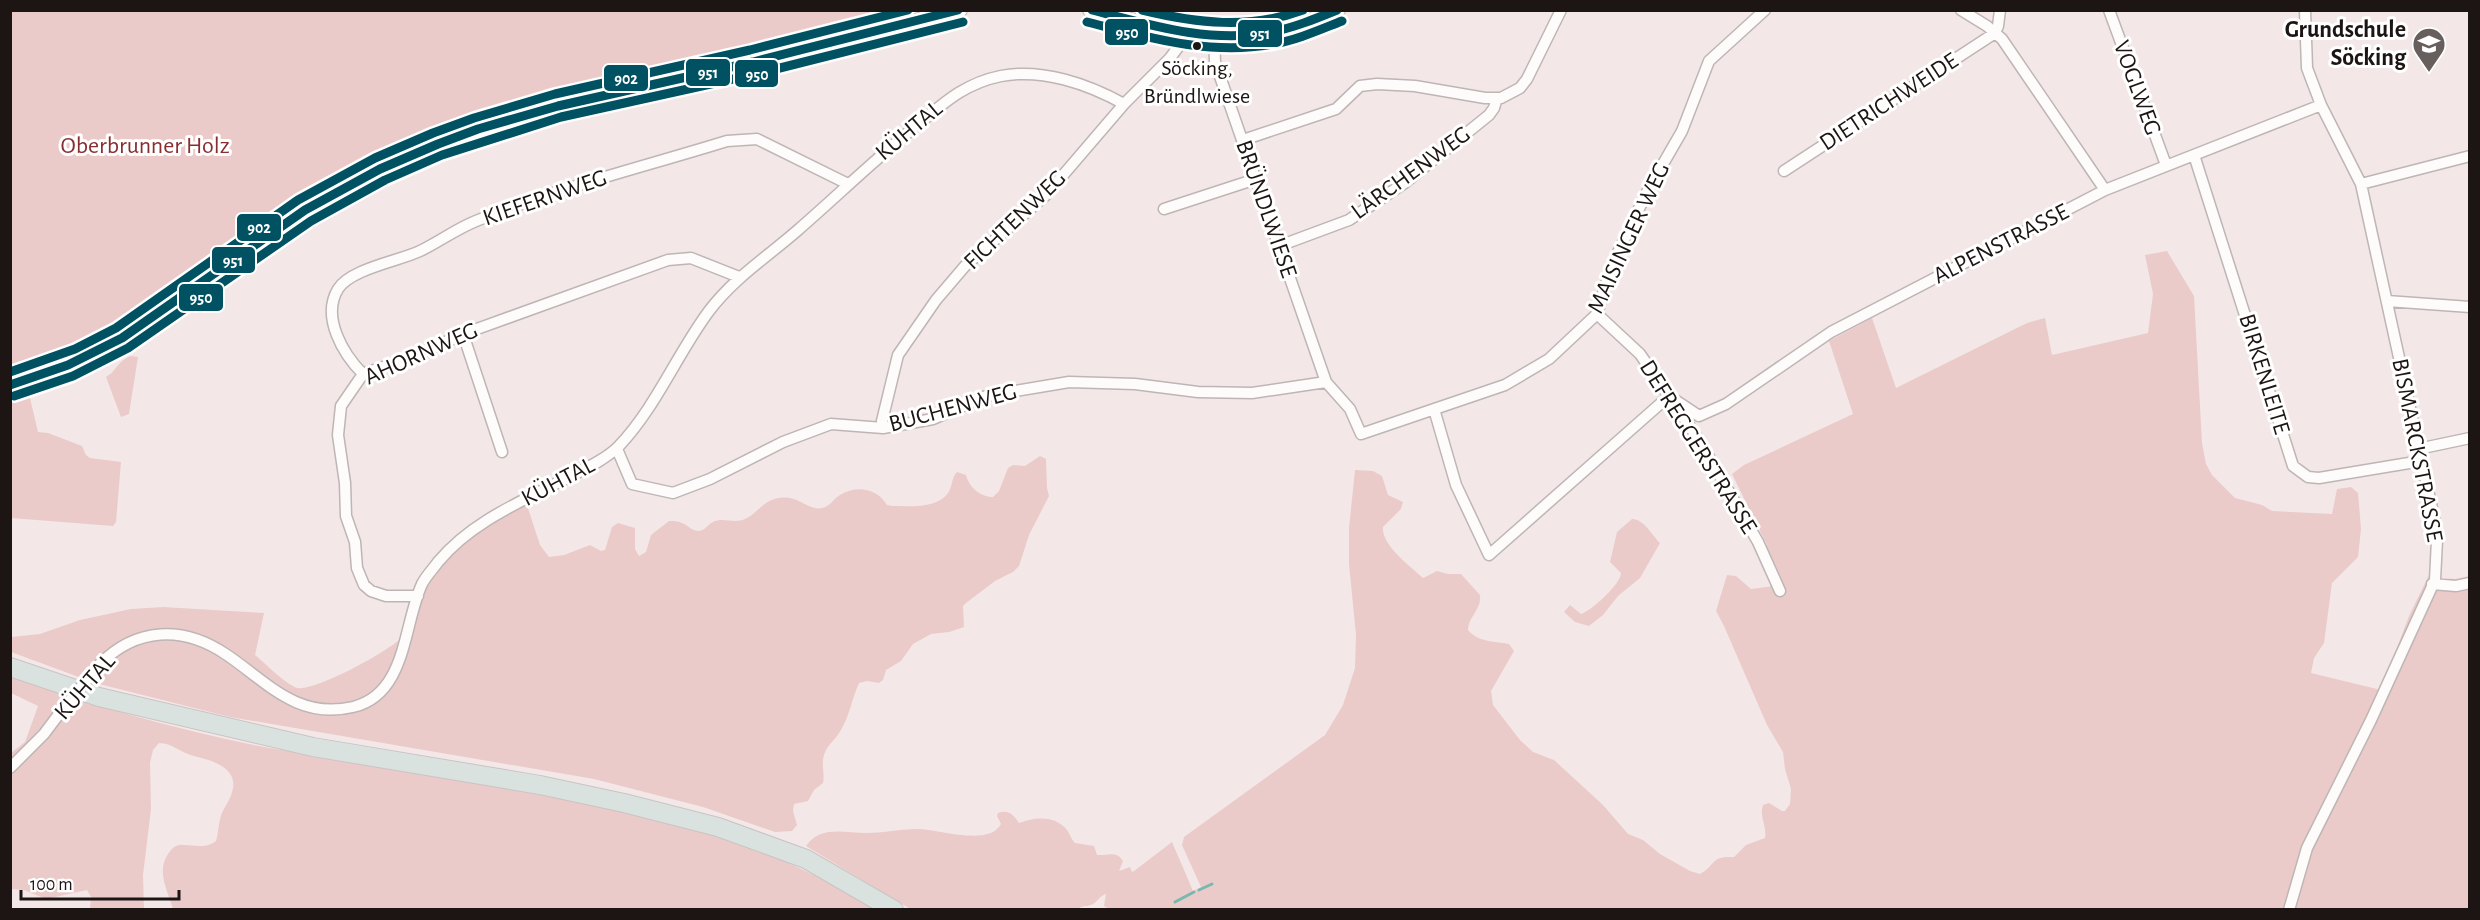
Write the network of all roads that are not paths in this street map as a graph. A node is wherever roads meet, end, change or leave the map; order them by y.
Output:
1 (960, 10) edge
2 (1090, 10) edge
3 (1338, 10) edge
4 (1561, 10) edge
5 (1765, 10) edge
6 (1961, 10) edge
7 (2001, 10) edge
8 (2109, 10) edge
9 (2305, 10) edge
10 (1183, 32) junction
11 (1995, 33) junction
12 (1214, 35) junction
13 (1497, 98) junction
14 (1124, 104) junction
15 (2321, 105) junction
16 (1243, 140) junction
17 (2194, 155) junction
18 (2469, 156) edge
19 (2166, 165) junction
20 (1784, 171) dead end
21 (1256, 179) junction
22 (848, 184) junction
23 (2361, 184) junction
24 (2105, 190) junction
25 (1164, 209) dead end
26 (1279, 246) junction
27 (739, 277) junction
28 (2387, 301) junction
29 (2469, 307) edge
30 (1598, 314) junction
31 (463, 334) junction
32 (363, 374) junction
33 (1326, 382) junction
34 (10, 385) edge
35 (1669, 396) junction
36 (1434, 409) junction
37 (883, 428) junction
38 (2469, 438) edge
39 (617, 449) junction
40 (2418, 449) junction
41 (502, 452) dead end
42 (2421, 461) junction
43 (2469, 583) edge
44 (2432, 584) junction
45 (1780, 591) dead end
46 (418, 596) junction
47 (10, 667) edge
48 (10, 768) edge
49 (894, 909) edge
50 (2289, 909) edge

1 - 34 street
2 - 10 street
3 - 12 street
4 - 13 street
5 - 30 street, MAISINGER WEG
6 - 11 street
7 - 11 street
8 - 19 street, VOGLWEG
9 - 15 street, BISMARCKSTRASSE
10 - 12 street
10 - 14 street, FICHTENWEG
11 - 20 street, DIETRICHWEIDE
11 - 24 street
12 - 16 street, BRÜNDLWIESE
13 - 16 street
13 - 26 street, LÄRCHENWEG
14 - 22 street, KÜHTAL
14 - 37 street, FICHTENWEG
15 - 17 street, ALPENSTRASSE
15 - 23 street, BISMARCKSTRASSE
16 - 21 street, BRÜNDLWIESE
17 - 19 street, ALPENSTRASSE
17 - 42 street, BIRKENLEITE
18 - 23 street
19 - 24 street, ALPENSTRASSE
21 - 25 street
21 - 26 street, BRÜNDLWIESE
22 - 27 street, KÜHTAL
22 - 32 street, KIEFERNWEG
23 - 28 street, BISMARCKSTRASSE
24 - 35 street, ALPENSTRASSE
26 - 33 street, BRÜNDLWIESE
27 - 31 street, AHORNWEG
27 - 39 street, KÜHTAL
28 - 29 street
28 - 40 street, BISMARCKSTRASSE
30 - 35 street, DEFREGGERSTRASSE
30 - 36 street, MAISINGER WEG
31 - 32 street, AHORNWEG
31 - 41 street
32 - 46 street, AHORNWEG
33 - 36 street, MAISINGER WEG
33 - 37 street, BUCHENWEG
35 - 36 street
35 - 45 street, DEFREGGERSTRASSE
37 - 39 street, BUCHENWEG
38 - 40 street
39 - 46 street, KÜHTAL
40 - 42 street, BISMARCKSTRASSE
42 - 44 street, BISMARCKSTRASSE
43 - 44 street
44 - 50 street, BISMARCKSTRASSE
46 - 48 street, KÜHTAL, bridge
47 - 49 main road

